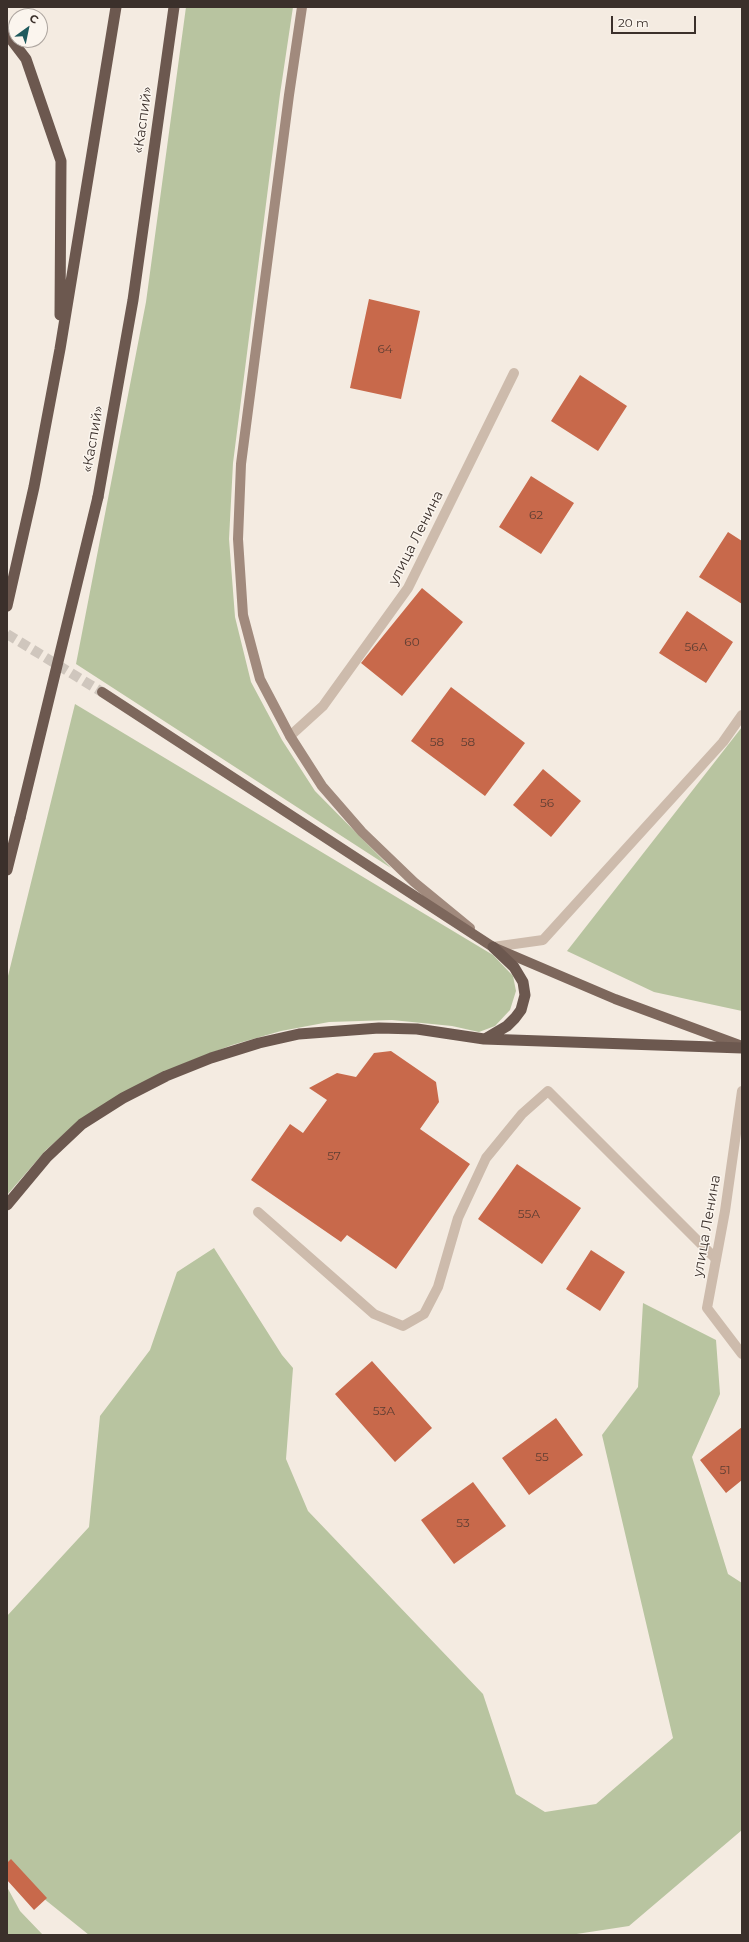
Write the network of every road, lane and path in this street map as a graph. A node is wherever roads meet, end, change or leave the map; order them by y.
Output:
1 (116, 7) edge
2 (174, 7) edge
3 (302, 7) edge
4 (7, 34) edge
5 (60, 349) junction
6 (514, 373) dead end
7 (7, 606) edge
8 (102, 692) tunnel mouth
9 (742, 715) edge
10 (290, 736) junction
11 (7, 870) edge
12 (493, 947) junction
13 (484, 1039) junction
14 (742, 1047) edge
15 (742, 1091) edge
16 (7, 1205) edge
17 (258, 1212) dead end
18 (716, 1258) junction
19 (742, 1354) edge

1 - 5 highway
2 - 11 highway, «Каспий», bridge
3 - 10 main road
4 - 5 highway
5 - 7 highway
6 - 10 street, улица Ленина
8 - 12 main road
9 - 12 street
10 - 12 main road
12 - 13 highway
12 - 14 main road
13 - 14 highway
13 - 16 highway
15 - 18 street, улица Ленина
17 - 18 street
18 - 19 street, улица Ленина

